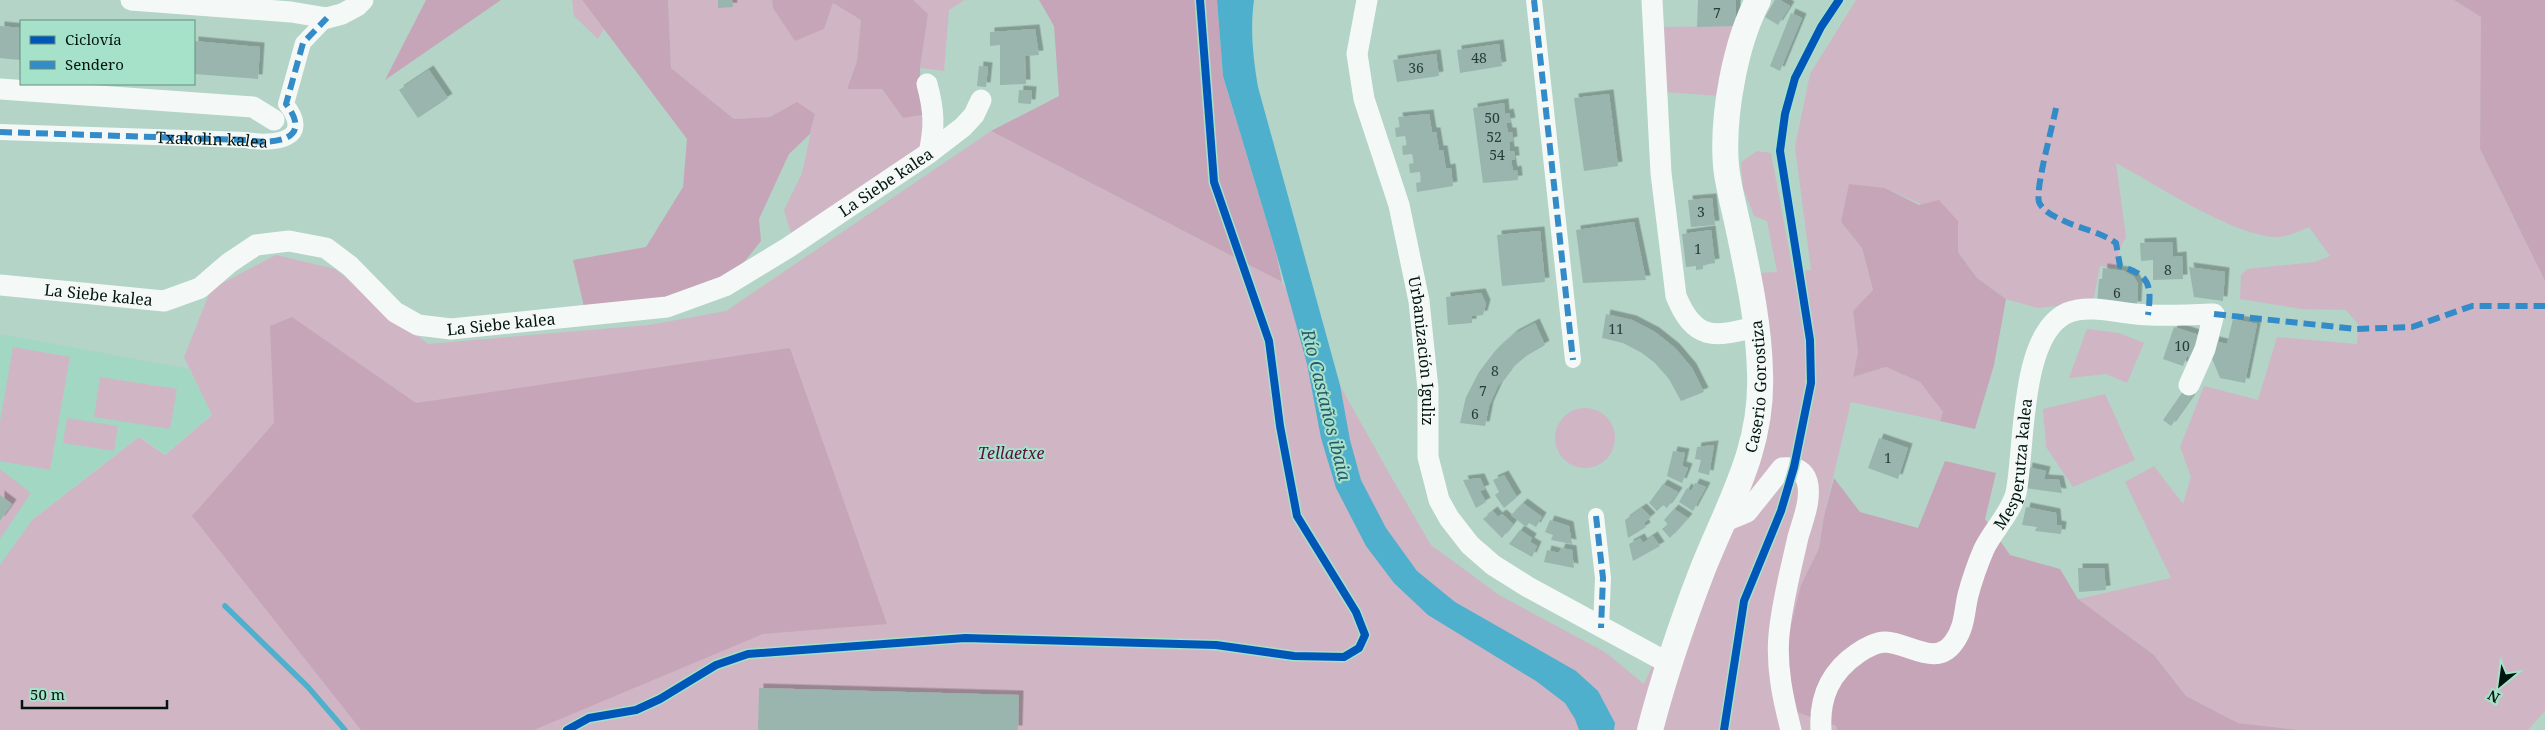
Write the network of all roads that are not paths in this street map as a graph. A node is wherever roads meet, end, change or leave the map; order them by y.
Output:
1 (131, 0) edge
2 (362, 0) edge
3 (1368, 0) edge
4 (1534, 0) edge
5 (1652, 0) edge
6 (1758, 0) edge
7 (327, 18) junction
8 (926, 84) dead end
9 (0, 89) edge
10 (981, 100) dead end
11 (274, 120) dead end
12 (0, 132) edge
13 (929, 153) junction
14 (0, 286) edge
15 (1756, 327) junction
16 (1574, 360) dead end
17 (2189, 385) dead end
18 (1596, 516) dead end
19 (1723, 522) junction
20 (1601, 628) junction
21 (1668, 663) junction
22 (1650, 730) edge
23 (1791, 730) edge
24 (1821, 730) edge

1 - 7 street
2 - 7 street
3 - 20 street, Urbanización Iguliz
4 - 16 street
5 - 15 street
6 - 15 street, Caserio Gorostiza
7 - 12 street, Txakolin kalea
8 - 13 street
9 - 11 street
10 - 13 street, La Siebe kalea
13 - 14 street, La Siebe kalea
15 - 19 street, Caserio Gorostiza
17 - 24 street, Mesperutza kalea
18 - 20 street
19 - 21 street, Caserio Gorostiza
19 - 23 street
20 - 21 street, Urbanización Iguliz
21 - 22 street, Caserio Gorostiza

